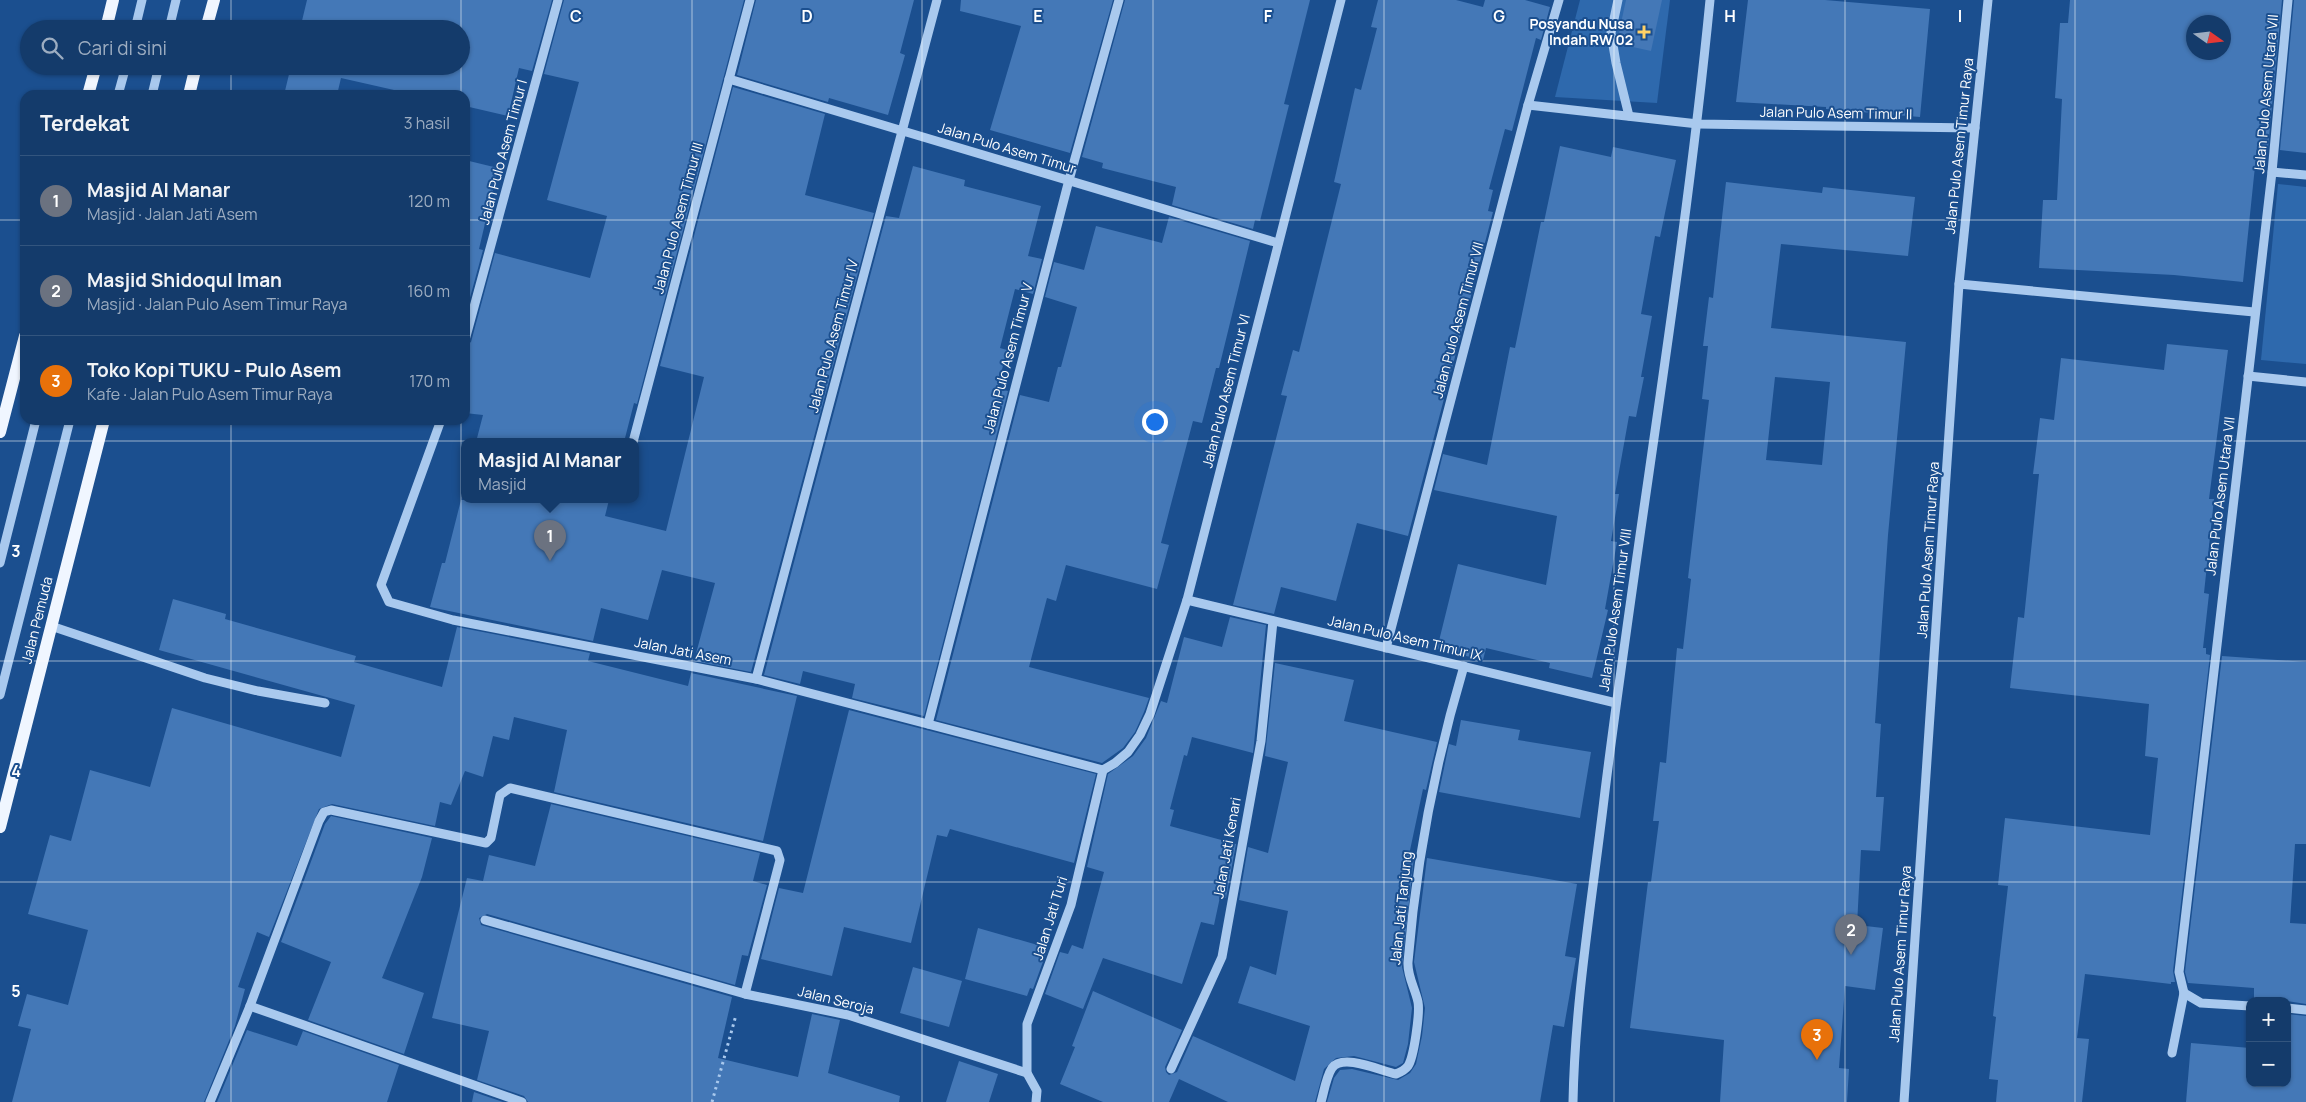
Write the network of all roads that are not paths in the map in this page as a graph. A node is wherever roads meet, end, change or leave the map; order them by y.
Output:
1 (113, 0) edge
2 (142, 0) edge
3 (176, 0) edge
4 (214, 0) edge
5 (558, 0) edge
6 (750, 0) edge
7 (937, 0) edge
8 (1119, 0) edge
9 (1340, 0) edge
10 (1559, 0) edge
11 (1618, 0) edge
12 (1710, 0) edge
13 (1988, 0) edge
14 (2288, 0) edge
15 (108, 20) edge
16 (137, 20) edge
17 (171, 20) edge
18 (208, 20) edge
19 (94, 75) edge
20 (124, 75) edge
21 (157, 75) edge
22 (194, 75) edge
23 (729, 79) junction
24 (89, 90) edge
25 (119, 90) edge
26 (153, 90) edge
27 (190, 90) edge
28 (1528, 105) junction
29 (1629, 116) junction
30 (1698, 124) junction
31 (1974, 128) junction
32 (902, 131) junction
33 (2272, 172) junction
34 (2306, 175) edge
35 (1069, 180) junction
36 (1278, 243) junction
37 (1959, 284) junction
38 (2254, 312) junction
39 (470, 322) edge
40 (20, 355) edge
41 (2248, 376) junction
42 (2306, 382) edge
43 (35, 425) edge
44 (69, 425) edge
45 (103, 425) edge
46 (439, 425) edge
47 (0, 432) edge
48 (633, 438) edge
49 (0, 563) edge
50 (1187, 600) junction
51 (1273, 621) junction
52 (51, 626) junction
53 (1386, 648) junction
54 (1464, 666) junction
55 (756, 680) junction
56 (0, 695) edge
57 (325, 703) dead end
58 (1616, 703) junction
59 (928, 724) junction
60 (1102, 770) junction
61 (0, 827) edge
62 (486, 920) dead end
63 (745, 994) junction
64 (2184, 994) junction
65 (250, 1006) junction
66 (2246, 1006) edge
67 (2291, 1008) edge
68 (2306, 1010) edge
69 (2172, 1053) dead end
70 (1171, 1069) dead end
71 (1027, 1073) junction
72 (210, 1102) edge
73 (522, 1102) edge
74 (1036, 1102) edge
75 (1321, 1102) edge
76 (1573, 1102) edge
77 (1904, 1102) edge

1 - 15 main road
2 - 16 street
3 - 17 street
4 - 18 main road
5 - 39 street, Jalan Pulo Asem Timur I
6 - 23 street, Jalan Pulo Asem Timur III
7 - 32 street, Jalan Pulo Asem Timur IV
8 - 35 street, Jalan Pulo Asem Timur V
9 - 36 street, Jalan Pulo Asem Timur VI
10 - 28 street, Jalan Pulo Asem Timur VII
11 - 29 street
12 - 30 street
13 - 31 street, Jalan Pulo Asem Timur Raya
14 - 33 street, Jalan Pulo Asem Utara VII
19 - 24 main road
20 - 25 street
21 - 26 street
22 - 27 main road
23 - 32 street, Jalan Pulo Asem Timur
23 - 48 street, Jalan Pulo Asem Timur III
28 - 29 street, Jalan Pulo Asem Timur II
28 - 53 street, Jalan Pulo Asem Timur VII
29 - 30 street, Jalan Pulo Asem Timur II
30 - 31 street, Jalan Pulo Asem Timur II
30 - 58 street, Jalan Pulo Asem Timur VIII
31 - 37 street, Jalan Pulo Asem Timur Raya
32 - 35 street, Jalan Pulo Asem Timur
32 - 55 street, Jalan Pulo Asem Timur IV
33 - 34 street
33 - 38 street, Jalan Pulo Asem Utara VII
35 - 36 street, Jalan Pulo Asem Timur
35 - 59 street, Jalan Pulo Asem Timur V
36 - 50 street, Jalan Pulo Asem Timur VI
37 - 38 street
37 - 77 street, Jalan Pulo Asem Timur Raya
38 - 41 street, Jalan Pulo Asem Utara VII
40 - 47 main road
41 - 42 street
41 - 64 street, Jalan Pulo Asem Utara VII
43 - 49 street
44 - 56 street
45 - 52 main road, Jalan Pemuda
46 - 55 street, Jalan Jati Asem
50 - 51 street, Jalan Pulo Asem Timur IX
50 - 60 street, Jalan Pulo Asem Timur VI
51 - 53 street, Jalan Pulo Asem Timur IX
51 - 70 street, Jalan Jati Kenari
52 - 57 street
52 - 61 main road, Jalan Pemuda
53 - 54 street, Jalan Pulo Asem Timur IX
54 - 58 street, Jalan Pulo Asem Timur IX
54 - 75 street, Jalan Jati Tanjung
55 - 59 street, Jalan Jati Asem
58 - 76 street, Jalan Pulo Asem Timur VIII
59 - 60 street, Jalan Jati Asem
60 - 71 street, Jalan Jati Turi
62 - 63 street, Jalan Seroja
63 - 65 street
63 - 71 street, Jalan Seroja
64 - 66 street
64 - 69 street
65 - 72 street
65 - 73 street
67 - 68 street
71 - 74 street

